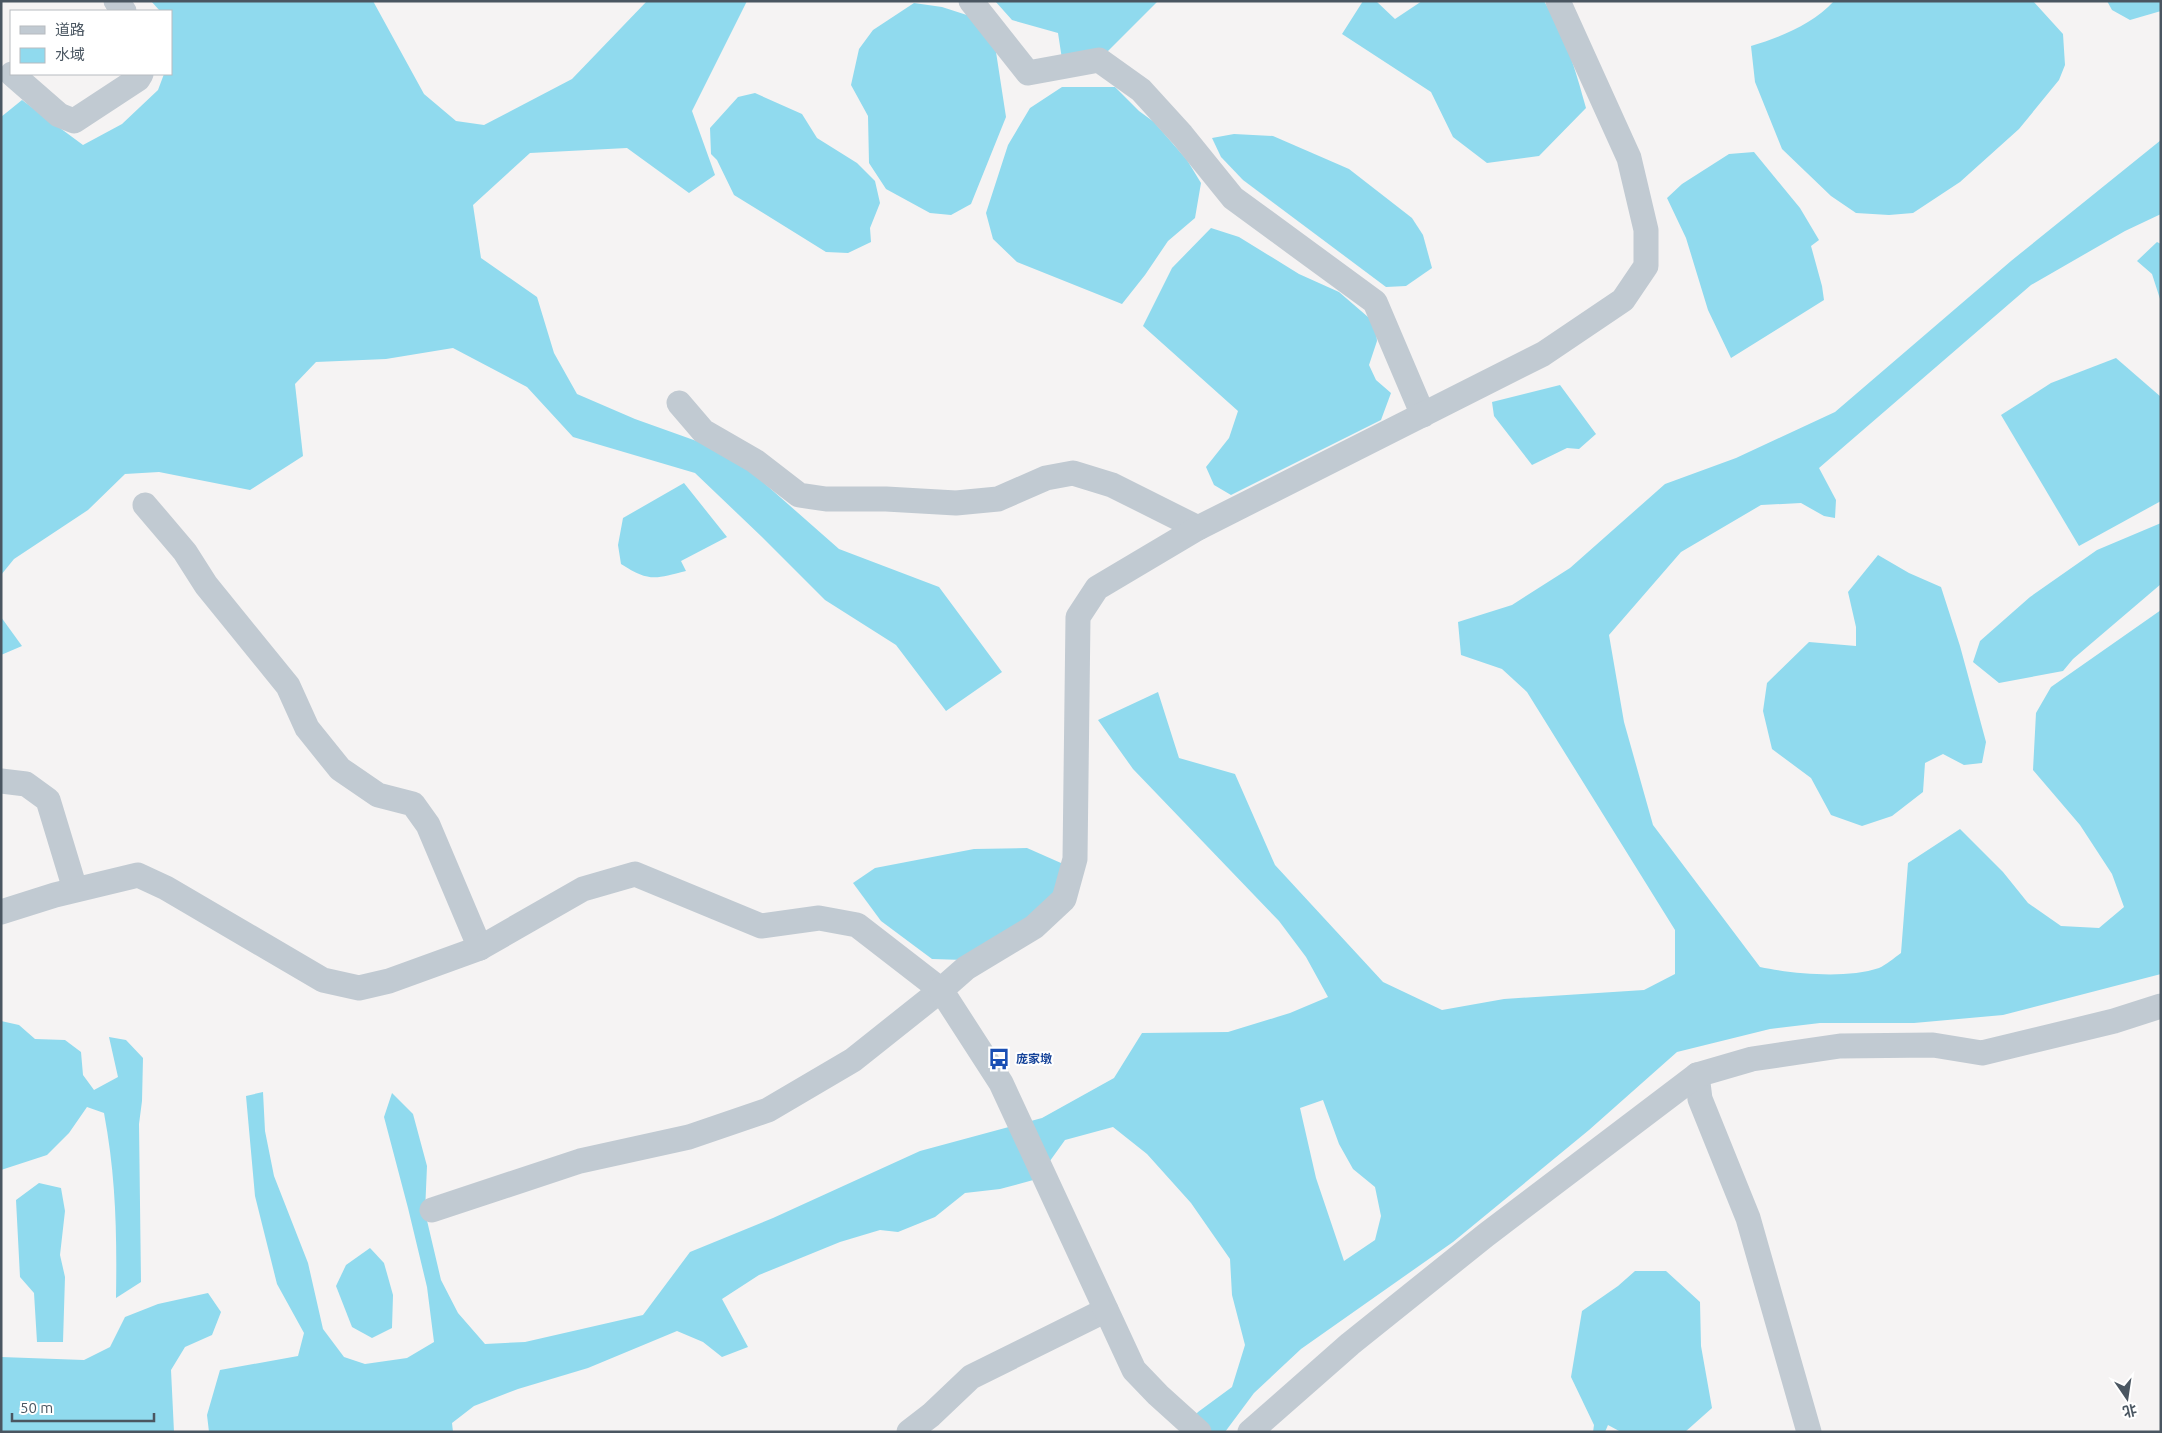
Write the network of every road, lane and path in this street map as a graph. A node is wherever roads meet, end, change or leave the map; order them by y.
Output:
1 (971, 1) edge
2 (1558, 1) edge
3 (14, 75) edge
4 (140, 75) edge
5 (679, 403) dead end
6 (1423, 415) junction
7 (145, 505) dead end
8 (1198, 528) junction
9 (1, 781) edge
10 (75, 890) junction
11 (1, 912) edge
12 (480, 948) junction
13 (941, 990) junction
14 (2161, 1006) edge
15 (1697, 1075) junction
16 (432, 1210) dead end
17 (1106, 1310) junction
18 (1192, 1426) edge
19 (909, 1432) edge
20 (1250, 1432) edge
21 (1809, 1432) edge

1 - 6 street
2 - 6 street
3 - 4 street
5 - 8 street
6 - 8 street
7 - 12 street
8 - 13 street
9 - 10 street
10 - 11 street
10 - 12 street
12 - 13 street
13 - 16 street
13 - 17 street
14 - 15 street
15 - 20 street
15 - 21 street
17 - 18 street
17 - 19 street

